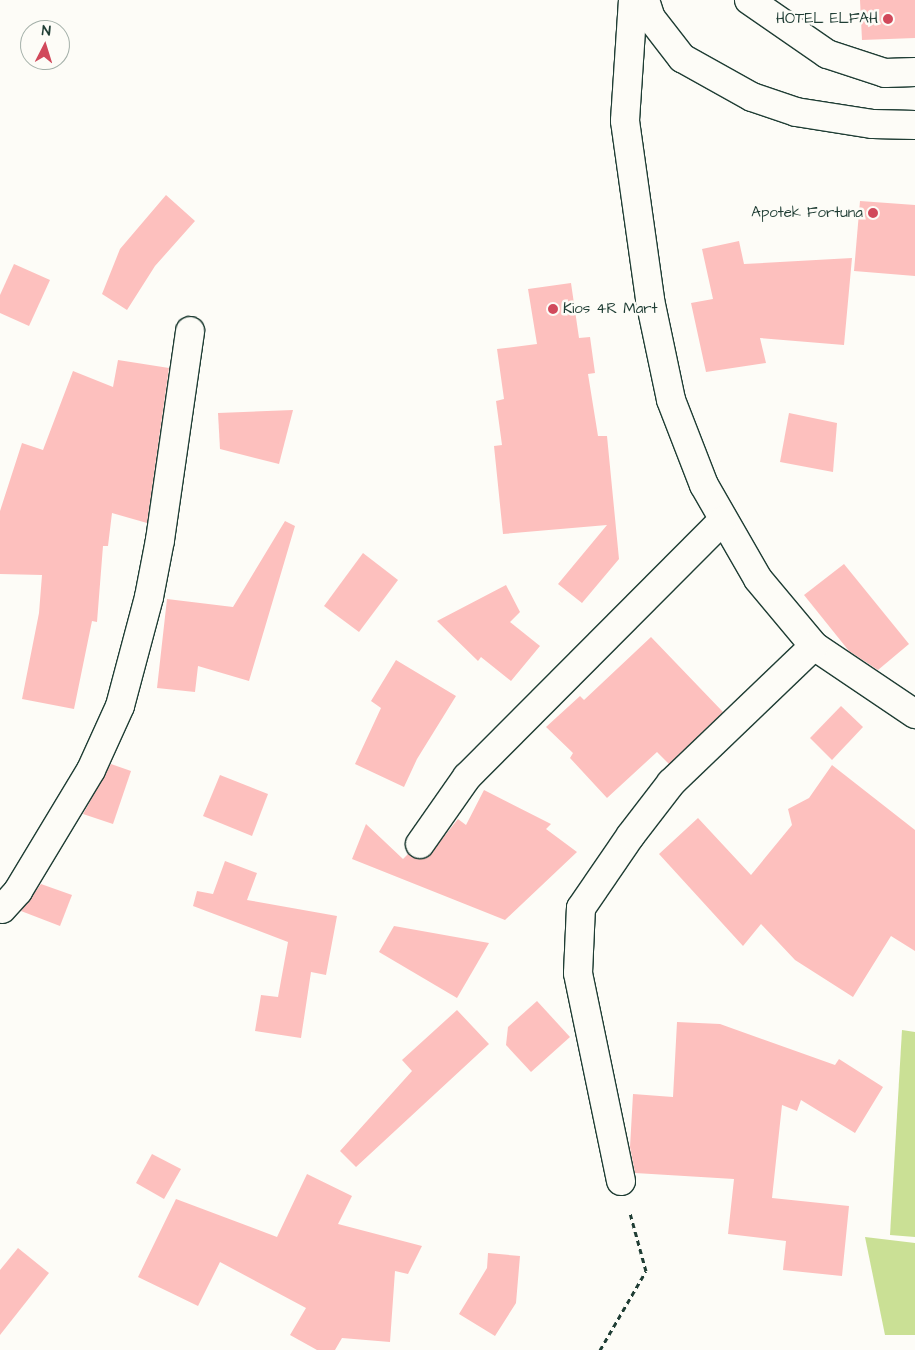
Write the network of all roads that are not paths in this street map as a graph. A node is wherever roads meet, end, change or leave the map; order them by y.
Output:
1 (634, 0) edge
2 (645, 0) edge
3 (749, 0) edge
4 (915, 72) edge
5 (915, 125) edge
6 (190, 331) dead end
7 (722, 521) junction
8 (814, 646) junction
9 (915, 714) edge
10 (420, 844) dead end
11 (1, 909) edge
12 (621, 1181) road end

1 - 7 main road
2 - 5 main road
3 - 4 main road
6 - 11 main road
7 - 8 main road
7 - 10 main road
8 - 9 main road
8 - 12 main road

